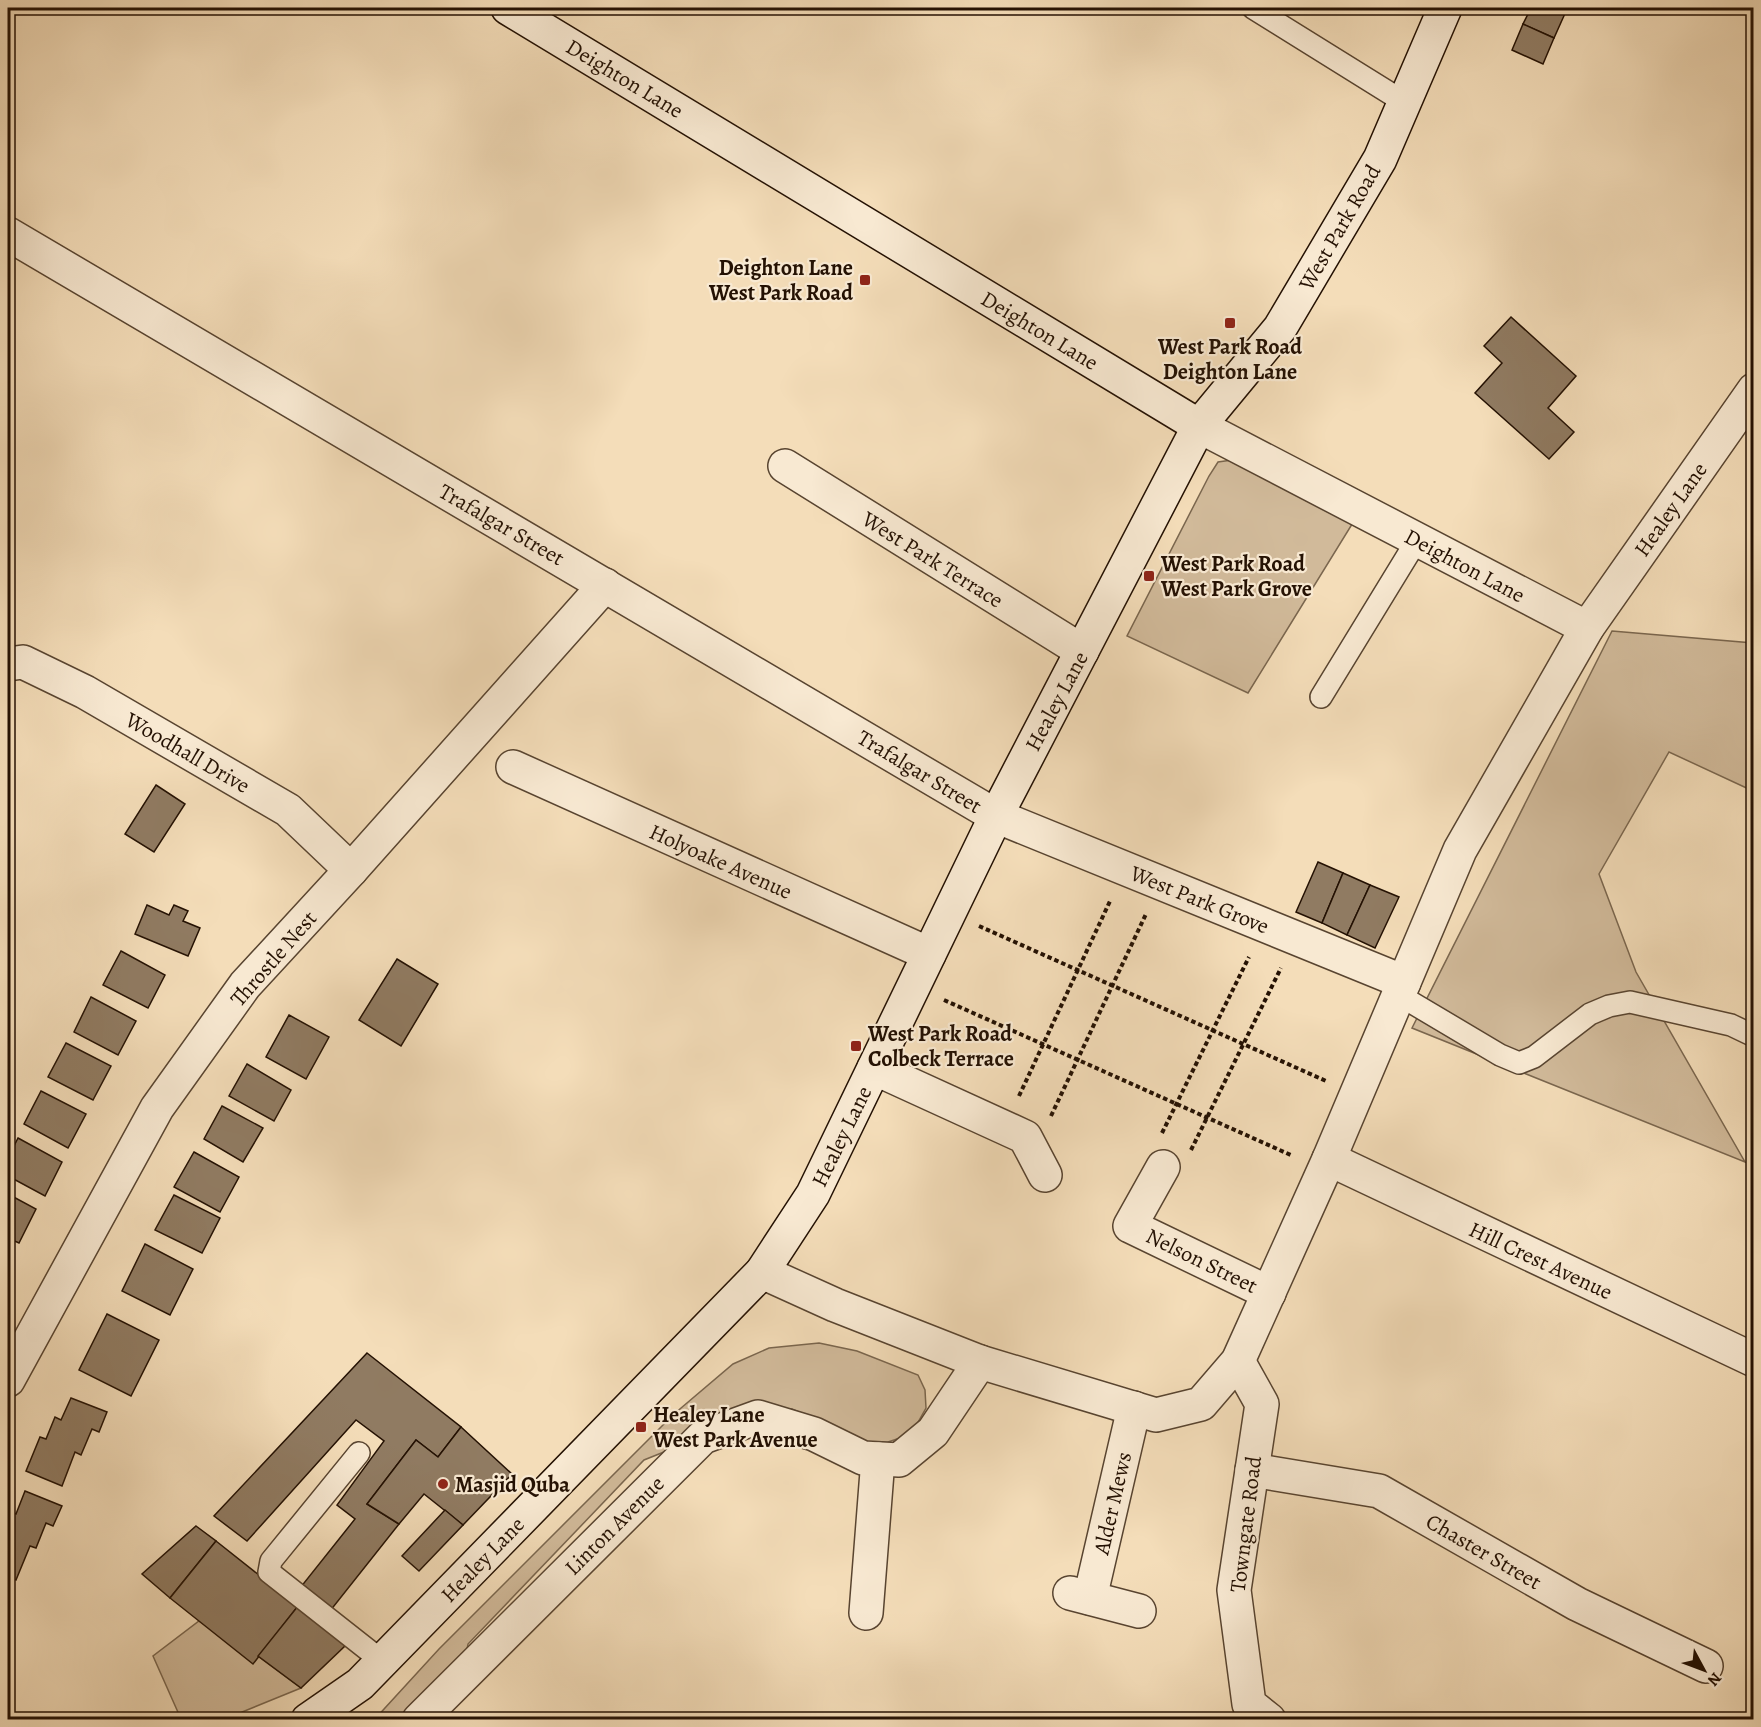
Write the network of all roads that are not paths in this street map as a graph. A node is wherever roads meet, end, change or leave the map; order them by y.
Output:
1 (508, 8) edge
2 (1253, 8) edge
3 (1445, 8) edge
4 (1404, 102) junction
5 (8, 234) edge
6 (1754, 390) edge
7 (1199, 426) junction
8 (785, 466) dead end
9 (1417, 540) junction
10 (605, 585) junction
11 (1587, 628) junction
12 (1082, 651) junction
13 (8, 664) edge
14 (1321, 697) dead end
15 (513, 767) dead end
16 (996, 816) junction
17 (351, 870) junction
18 (929, 954) junction
19 (1401, 988) junction
20 (1754, 1035) edge
21 (874, 1068) junction
22 (1327, 1165) junction
23 (1163, 1167) road end
24 (1046, 1175) dead end
25 (762, 1272) junction
26 (1269, 1293) junction
27 (1754, 1360) edge
28 (1238, 1361) junction
29 (980, 1362) junction
30 (8, 1380) edge
31 (1134, 1408) junction
32 (359, 1453) dead end
33 (878, 1459) junction
34 (1252, 1470) junction
35 (1139, 1611) dead end
36 (866, 1613) dead end
37 (382, 1661) junction
38 (1706, 1666) dead end
39 (308, 1719) edge
40 (419, 1719) edge
41 (1269, 1719) edge

1 - 7 street, Deighton Lane
2 - 4 lane
3 - 4 street, West Park Road
4 - 7 street, West Park Road
5 - 10 street, Trafalgar Street
6 - 11 street, Healey Lane
7 - 9 street, Deighton Lane
7 - 12 street, Healey Lane
8 - 12 street, West Park Terrace
9 - 11 street, Deighton Lane
9 - 14 lane
10 - 16 street, Trafalgar Street
10 - 17 street, Throstle Nest
11 - 19 street, Healey Lane
12 - 16 street, Healey Lane
13 - 17 street, Woodhall Drive
15 - 18 street, Holyoake Avenue
16 - 18 street, Healey Lane
16 - 19 street, West Park Grove
17 - 30 street, Throstle Nest
18 - 21 street, Healey Lane
19 - 20 lane
19 - 22 street, Healey Lane
21 - 24 street
21 - 25 street, Healey Lane
22 - 26 street, Healey Lane
22 - 27 street, Hill Crest Avenue
23 - 26 street, Nelson Street
25 - 29 street, Healey Lane
25 - 37 street, Healey Lane
26 - 28 street, Healey Lane
28 - 31 street, Healey Lane
28 - 34 street, Towngate Road
29 - 31 street, Healey Lane
29 - 33 street, Linton Avenue
31 - 35 street, Alder Mews
32 - 37 lane
33 - 36 street
33 - 40 street, Linton Avenue
34 - 38 street, Chaster Street
34 - 41 street, Towngate Road
37 - 39 street, Healey Lane

